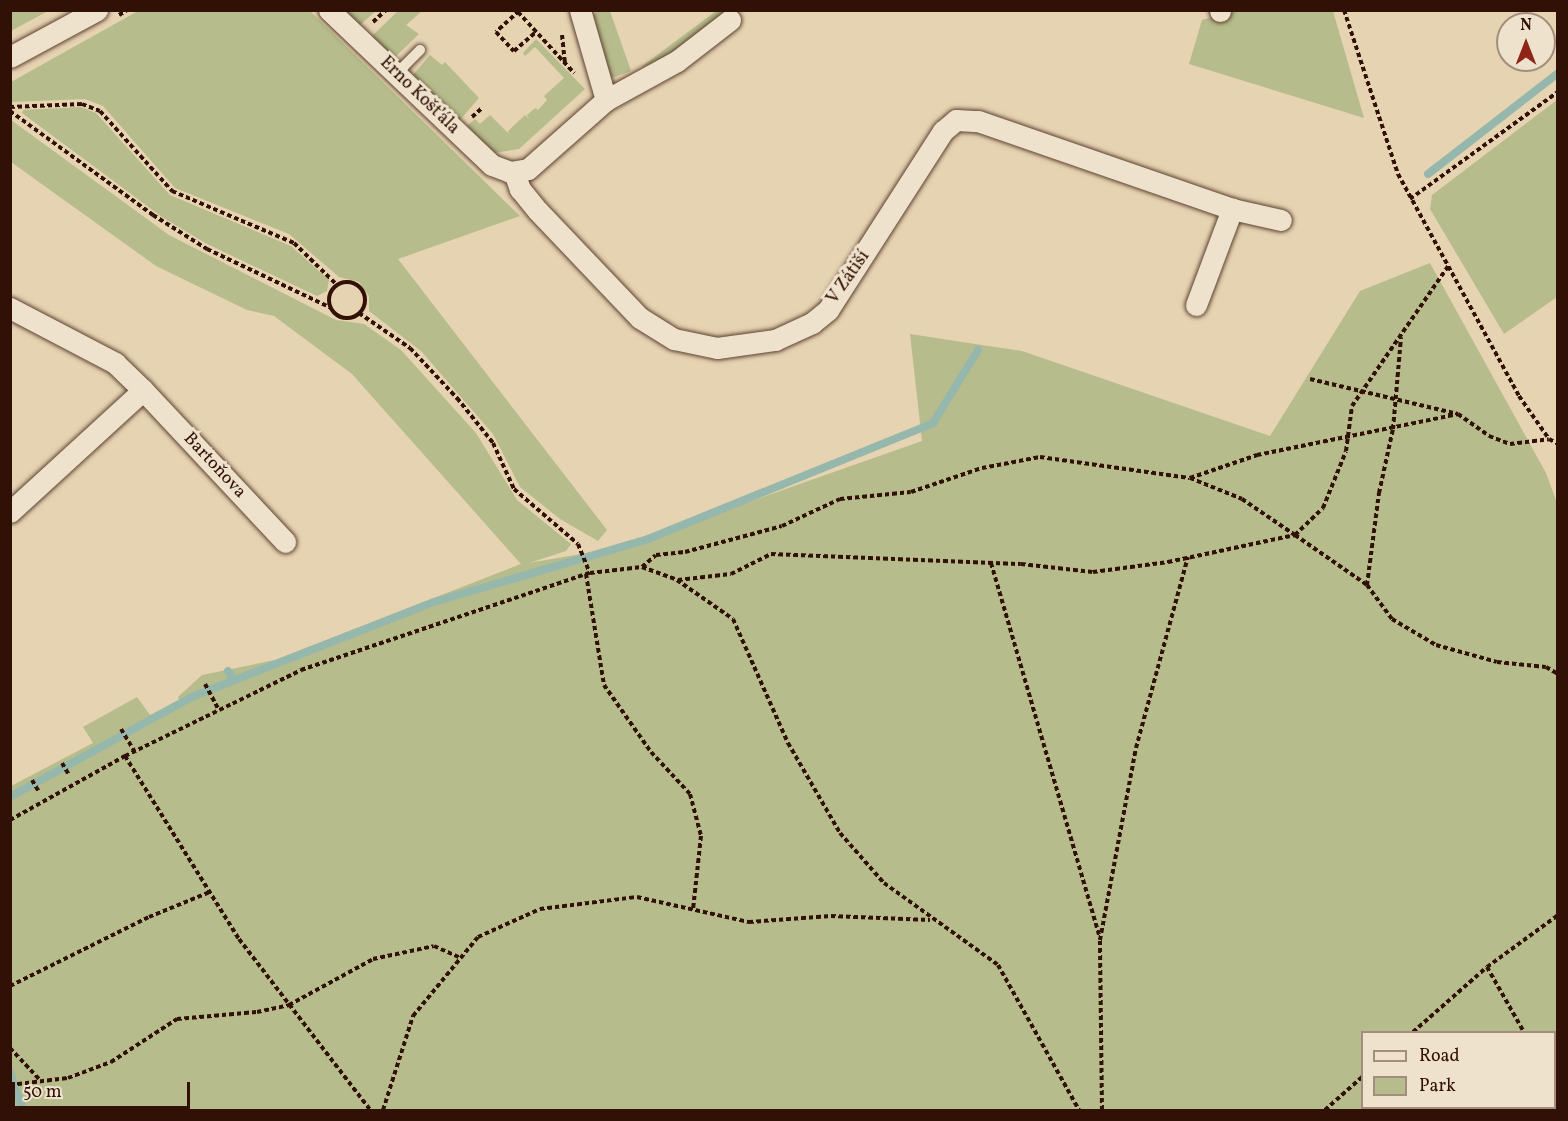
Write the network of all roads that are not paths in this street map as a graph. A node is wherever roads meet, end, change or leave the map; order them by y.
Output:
1 (97, 10) edge
2 (329, 10) edge
3 (580, 10) edge
4 (730, 20) dead end
5 (420, 50) dead end
6 (10, 57) edge
7 (396, 74) junction
8 (606, 100) junction
9 (514, 172) junction
10 (1232, 208) junction
11 (1281, 220) dead end
12 (1196, 305) dead end
13 (10, 308) edge
14 (143, 390) junction
15 (10, 512) edge
16 (285, 542) dead end

1 - 6 street
2 - 7 street, Erno Košťála
3 - 8 street
4 - 8 street
5 - 7 lane
7 - 9 street, Erno Košťála
8 - 9 street
9 - 10 street, V Zátiší
10 - 11 street, V Zátiší
10 - 12 street
13 - 14 street, Bartoňova
14 - 15 street
14 - 16 street, Bartoňova

